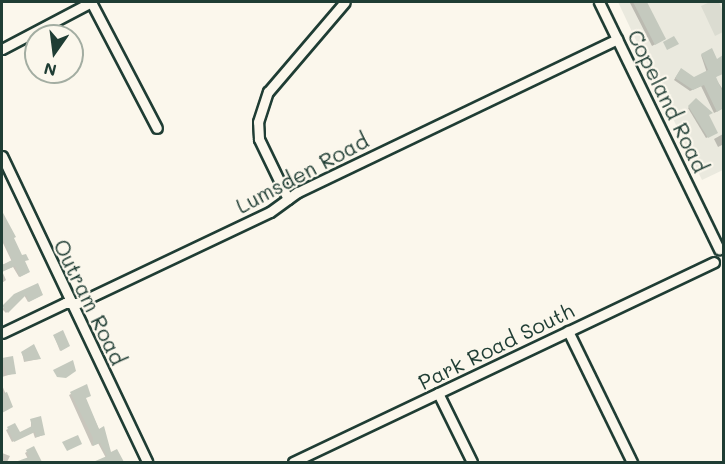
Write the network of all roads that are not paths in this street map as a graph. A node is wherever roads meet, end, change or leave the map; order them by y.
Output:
1 (91, 2) edge
2 (345, 2) edge
3 (599, 2) edge
4 (617, 39) junction
5 (2, 49) edge
6 (157, 128) dead end
7 (2, 156) edge
8 (288, 199) junction
9 (721, 248) edge
10 (714, 262) junction
11 (723, 267) edge
12 (71, 303) junction
13 (567, 331) junction
14 (2, 333) edge
15 (438, 393) junction
16 (311, 459) edge
17 (147, 462) edge
18 (293, 462) edge
19 (472, 462) edge
20 (632, 462) edge

1 - 5 street
1 - 6 street
2 - 8 street
3 - 4 street, Copeland Road
4 - 8 street, Lumsden Road
4 - 9 street, Copeland Road
7 - 12 street, Outram Road
8 - 12 street, Lumsden Road
9 - 10 street
10 - 11 street
10 - 13 street, Park Road South
12 - 14 street, Lumsden Road
12 - 17 street, Outram Road
13 - 15 street, Park Road South
13 - 20 street
15 - 16 street, Park Road South
15 - 19 street
16 - 18 street, Park Road South

